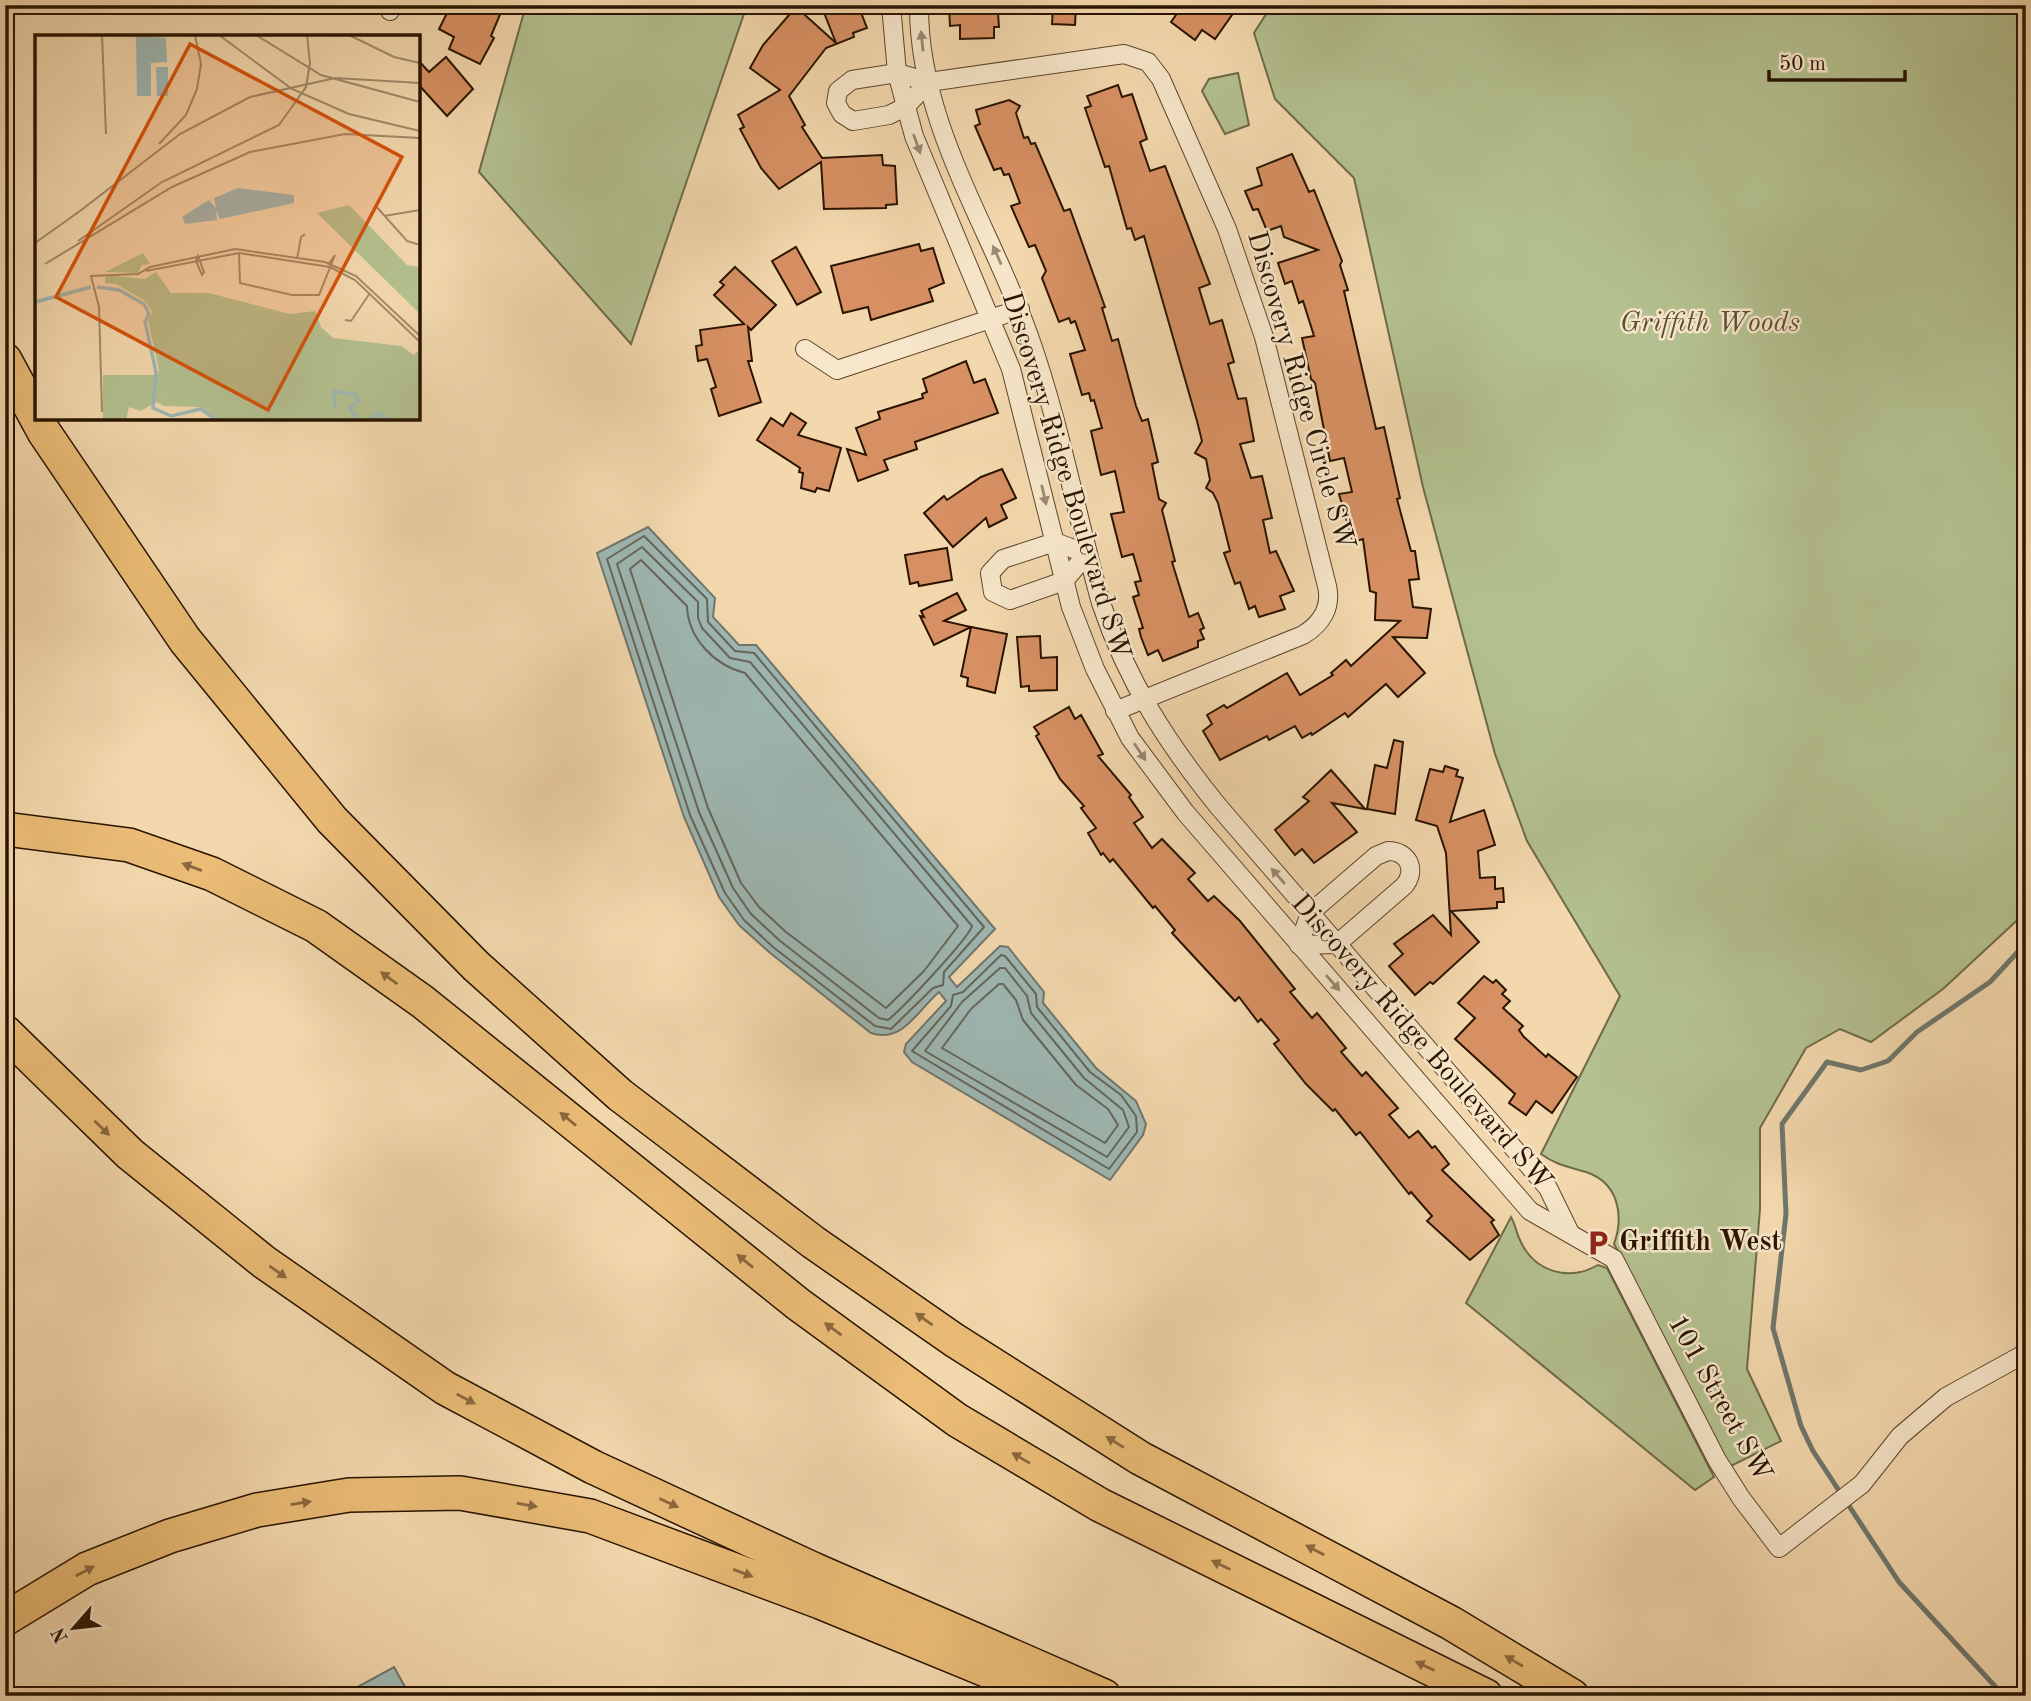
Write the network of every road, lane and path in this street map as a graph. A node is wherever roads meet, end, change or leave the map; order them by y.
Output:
1 (891, 5) edge
2 (919, 5) edge
3 (897, 73) junction
4 (929, 82) junction
5 (905, 107) junction
6 (1020, 309) junction
7 (992, 319) junction
8 (805, 349) dead end
9 (5, 360) edge
10 (35, 415) edge
11 (38, 420) edge
12 (1055, 542) junction
13 (1087, 554) junction
14 (1064, 582) junction
15 (1142, 700) junction
16 (1115, 711) junction
17 (5, 829) edge
18 (1310, 913) junction
19 (1337, 944) junction
20 (1299, 945) junction
21 (5, 1032) edge
22 (1569, 1231) junction
23 (2026, 1353) edge
24 (5, 1619) edge
25 (1048, 1696) edge
26 (1104, 1696) edge
27 (1486, 1696) edge
28 (1572, 1696) edge

1 - 3 street, Discovery Ridge Boulevard SW
4 -> 2 street, Discovery Ridge Boulevard SW
3 - 4 street
3 - 5 street, Discovery Ridge Boulevard SW
3 - 5 street
4 - 5 street
6 -> 4 street, Discovery Ridge Boulevard SW
4 - 15 street, Discovery Ridge Circle SW
5 -> 7 street, Discovery Ridge Boulevard SW
6 - 7 street
6 - 13 street, Discovery Ridge Boulevard SW
7 - 8 street
7 -> 12 street, Discovery Ridge Boulevard SW
10 -> 9 highway
28 -> 11 highway
12 - 13 street
12 - 14 street, Discovery Ridge Boulevard SW
12 - 14 street
13 - 14 street
13 - 15 street, Discovery Ridge Boulevard SW
14 - 16 street, Discovery Ridge Boulevard SW
15 - 16 street, Discovery Ridge Circle SW
18 -> 15 street, Discovery Ridge Boulevard SW
16 -> 20 street, Discovery Ridge Boulevard SW
27 -> 17 highway
18 - 19 street, Discovery Ridge Boulevard SW
18 - 19 street
18 - 20 street
19 - 20 street
19 - 22 street, Discovery Ridge Boulevard SW
20 -> 22 street, Discovery Ridge Boulevard SW
21 -> 26 highway
22 - 23 street, 101 Street SW
24 -> 25 highway

